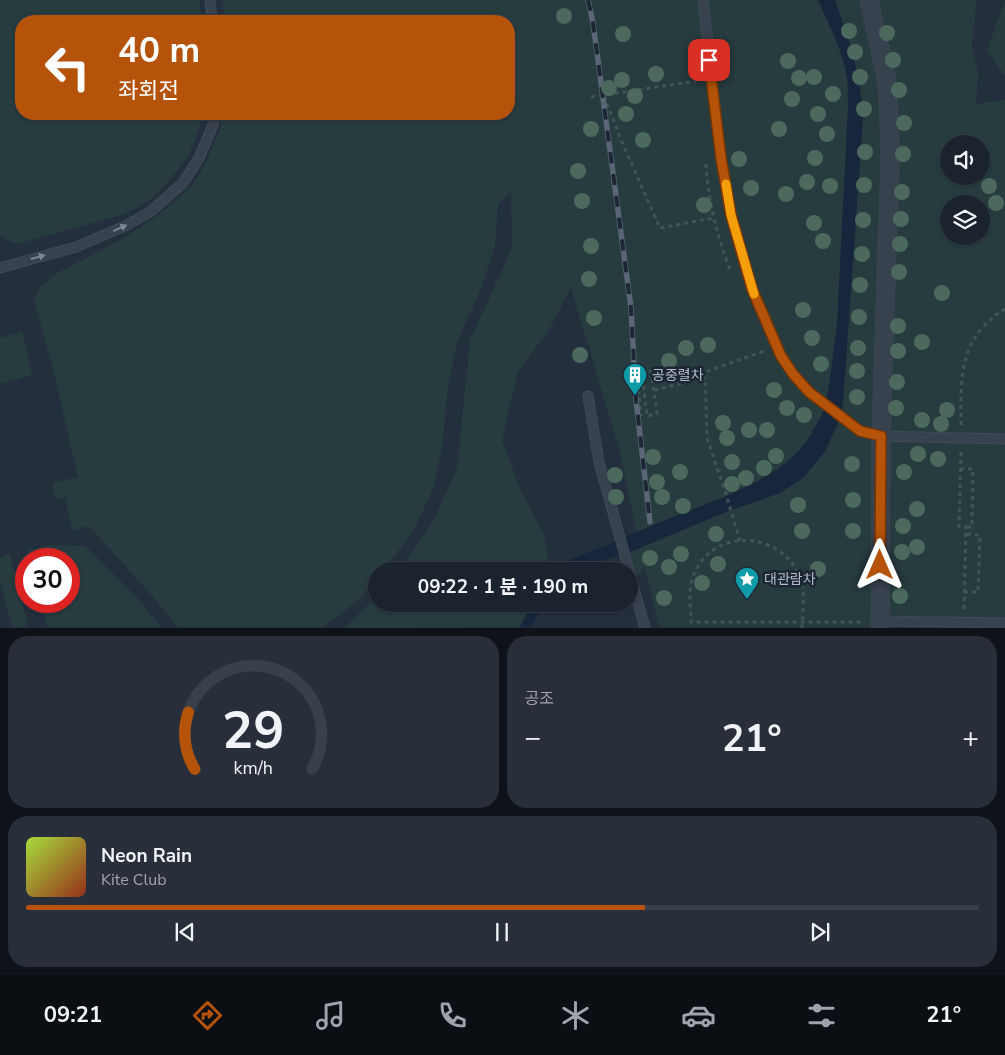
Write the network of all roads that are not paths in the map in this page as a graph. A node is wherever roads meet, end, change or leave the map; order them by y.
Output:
1 (210, 0) edge
2 (703, 0) edge
3 (869, 0) edge
4 (211, 15) edge
5 (213, 120) edge
6 (0, 268) edge
7 (588, 396) dead end
8 (881, 436) junction
9 (1005, 438) edge
10 (1005, 623) edge
11 (880, 624) edge
12 (645, 628) edge

1 - 4 lane
2 - 8 lane
3 - 8 street
6 -> 5 lane
7 - 12 lane
8 - 9 lane
8 - 11 street
10 - 11 lane

